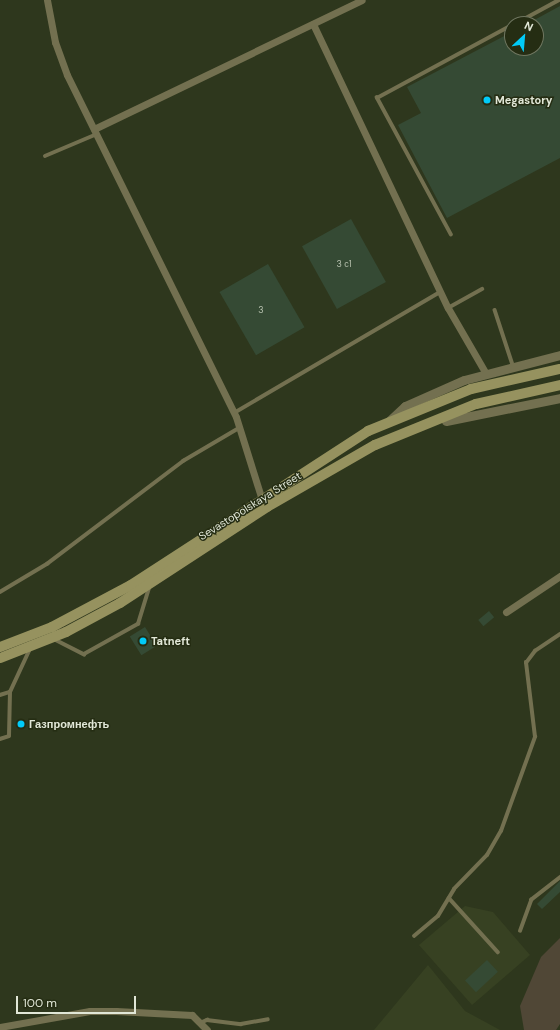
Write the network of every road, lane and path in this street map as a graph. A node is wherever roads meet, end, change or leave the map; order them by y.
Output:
1 (46, 0) edge
2 (362, 0) edge
3 (559, 0) edge
4 (530, 16) edge
5 (313, 24) junction
6 (504, 30) edge
7 (96, 132) junction
8 (45, 156) dead end
9 (452, 235) dead end
10 (482, 289) dead end
11 (440, 292) junction
12 (448, 308) junction
13 (495, 310) dead end
14 (560, 355) edge
15 (513, 365) junction
16 (560, 369) edge
17 (485, 372) junction
18 (560, 385) edge
19 (560, 398) edge
20 (234, 413) junction
21 (389, 422) junction
22 (240, 428) junction
23 (397, 434) junction
24 (262, 500) junction
25 (559, 578) edge
26 (151, 583) junction
27 (0, 592) edge
28 (506, 612) dead end
29 (560, 634) edge
30 (51, 638) junction
31 (31, 646) junction
32 (0, 647) edge
33 (0, 658) edge
34 (10, 692) junction
35 (0, 695) edge
36 (0, 739) edge
37 (560, 877) edge
38 (449, 898) junction
39 (520, 931) dead end
40 (414, 936) dead end
41 (498, 952) dead end
42 (268, 1019) dead end
43 (200, 1023) junction
44 (0, 1027) edge
45 (207, 1030) edge

1 - 7 street
2 - 5 street
3 - 4 lane
5 - 7 street
5 - 11 street
6 - 9 lane
7 - 8 lane
7 - 20 street
10 - 12 lane
11 - 12 street
11 - 20 lane
12 - 17 street
13 - 15 lane
14 - 15 street
15 - 17 street
16 - 21 main road, Sevastopolskaya Street
17 - 21 street
18 - 23 main road, Sevastopolskaya Street
19 - 23 street
20 - 22 street
21 - 24 main road, Sevastopolskaya Street
22 - 24 street
22 - 27 lane
23 - 26 main road, Sevastopolskaya Street
24 - 32 main road, Sevastopolskaya Street
25 - 28 street
26 - 30 main road, Sevastopolskaya Street
26 - 30 lane
29 - 38 lane
30 - 31 main road, Sevastopolskaya Street
31 - 33 main road, Sevastopolskaya Street
31 - 34 lane
34 - 35 lane
34 - 36 lane
37 - 39 lane
38 - 40 lane
38 - 41 lane
42 - 43 lane
43 - 44 street
43 - 45 street

